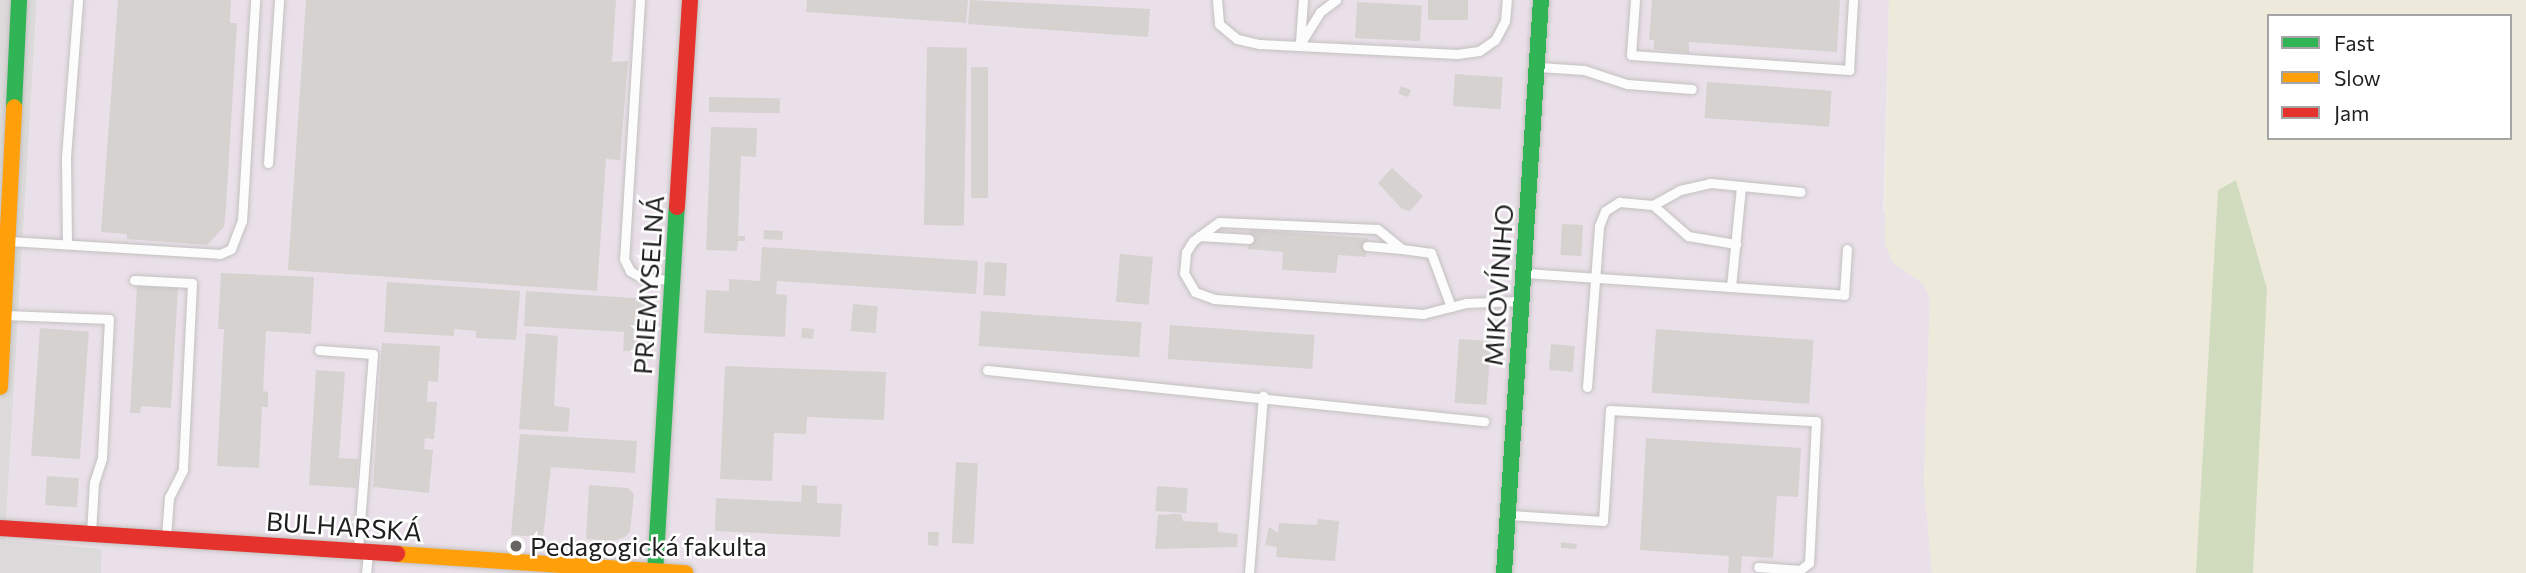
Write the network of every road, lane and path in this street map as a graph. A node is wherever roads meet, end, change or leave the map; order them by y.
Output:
1 (19, 0) edge
2 (78, 0) edge
3 (255, 0) edge
4 (279, 0) edge
5 (640, 0) edge
6 (690, 0) edge
7 (1217, 0) edge
8 (1303, 0) edge
9 (1336, 0) edge
10 (1507, 0) edge
11 (1541, 0) edge
12 (1635, 0) edge
13 (1853, 0) edge
14 (1300, 44) junction
15 (1537, 67) junction
16 (1692, 89) dead end
17 (268, 163) dead end
18 (1741, 186) junction
19 (1801, 192) dead end
20 (1653, 205) junction
21 (1199, 236) junction
22 (1249, 239) dead end
23 (7, 241) junction
24 (67, 243) junction
25 (1736, 244) junction
26 (1367, 246) dead end
27 (1402, 248) junction
28 (1847, 249) dead end
29 (1523, 273) junction
30 (1596, 277) junction
31 (134, 280) dead end
32 (673, 280) junction
33 (1731, 287) junction
34 (1521, 301) junction
35 (1451, 307) junction
36 (4, 314) junction
37 (319, 350) dead end
38 (987, 370) dead end
39 (0, 387) edge
40 (1587, 387) dead end
41 (1263, 396) junction
42 (1484, 421) dead end
43 (1508, 515) junction
44 (0, 528) edge
45 (91, 534) junction
46 (166, 539) junction
47 (363, 552) junction
48 (1758, 567) dead end
49 (655, 572) edge
50 (366, 573) edge
51 (685, 573) edge
52 (1250, 573) edge
53 (1504, 573) edge

1 - 23 street
2 - 24 lane
3 - 24 lane
4 - 17 lane
5 - 32 lane
6 - 32 street, PRIEMYSELNÁ
7 - 14 lane
8 - 14 lane
9 - 14 lane
10 - 14 lane
11 - 15 street, MIKOVÍNIHO
12 - 13 lane
15 - 16 lane
15 - 29 street, MIKOVÍNIHO
18 - 19 lane
18 - 20 lane
18 - 25 lane
20 - 25 lane
20 - 30 lane
21 - 22 lane
21 - 27 lane
21 - 35 lane
23 - 24 lane
23 - 36 street
25 - 33 lane
26 - 27 lane
27 - 35 lane
28 - 33 lane
29 - 30 lane
29 - 34 street, MIKOVÍNIHO
30 - 33 lane
30 - 40 lane
31 - 46 lane
32 - 49 street, PRIEMYSELNÁ
34 - 35 lane
34 - 43 street, MIKOVÍNIHO
36 - 39 street
36 - 45 lane
37 - 47 lane
38 - 41 lane
41 - 42 lane
41 - 52 lane
43 - 48 lane
43 - 53 street, MIKOVÍNIHO
44 - 45 street, BULHARSKÁ
45 - 46 street, BULHARSKÁ
46 - 47 street, BULHARSKÁ
47 - 49 street, BULHARSKÁ
47 - 50 lane
49 - 51 street, BULHARSKÁ

